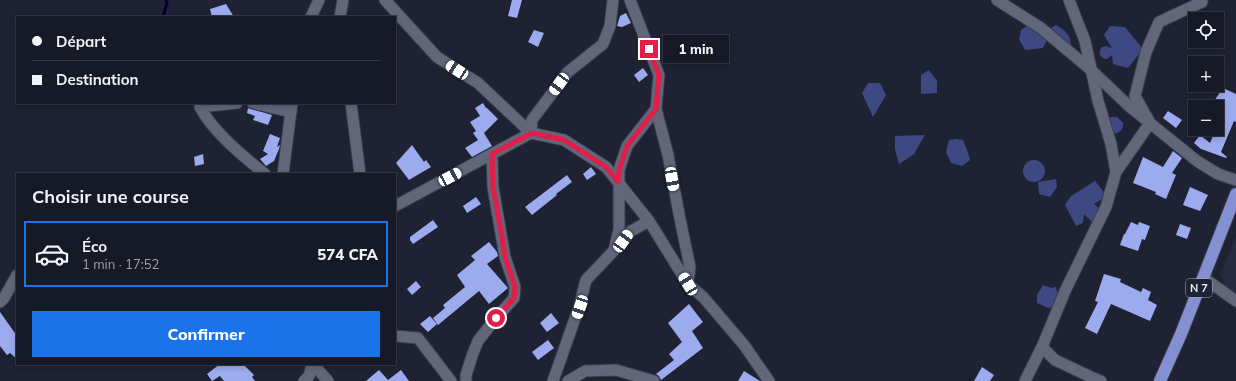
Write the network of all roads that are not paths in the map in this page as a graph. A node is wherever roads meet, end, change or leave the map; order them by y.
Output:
1 (319, 0) edge
2 (343, 0) edge
3 (385, 0) edge
4 (613, 0) edge
5 (630, 0) edge
6 (997, 0) edge
7 (1069, 0) edge
8 (1202, 0) edge
9 (311, 16) edge
10 (340, 16) edge
11 (1090, 70) junction
12 (228, 104) edge
13 (261, 104) edge
14 (351, 104) edge
15 (292, 108) edge
16 (656, 109) junction
17 (1150, 123) junction
18 (532, 133) junction
19 (492, 154) junction
20 (1116, 172) junction
21 (263, 173) edge
22 (283, 173) edge
23 (360, 173) edge
24 (1236, 180) edge
25 (618, 182) junction
26 (1236, 194) edge
27 (396, 205) edge
28 (649, 221) junction
29 (614, 251) junction
30 (16, 277) edge
31 (1204, 278) junction
32 (688, 284) junction
33 (1236, 301) edge
34 (0, 302) edge
35 (396, 336) edge
36 (1042, 347) junction
37 (313, 365) edge
38 (314, 365) edge
39 (598, 372) junction
40 (304, 381) edge
41 (328, 381) edge
42 (451, 381) edge
43 (466, 381) edge
44 (553, 381) edge
45 (568, 381) edge
46 (608, 381) edge
47 (654, 381) edge
48 (769, 381) edge
49 (1025, 381) edge
50 (1101, 381) edge
51 (1160, 381) edge

1 - 9 street
2 - 10 street
3 - 18 street
4 - 18 street
5 - 16 street
6 - 11 street
7 - 11 street
8 - 17 street
11 - 17 street
11 - 20 street
12 - 21 street
13 - 15 street
14 - 23 street
15 - 22 street
16 - 25 street
16 - 32 street
17 - 20 street
17 - 24 street
18 - 19 street
18 - 25 street
19 - 27 street
19 - 43 street
20 - 36 street
25 - 28 street
25 - 29 street
26 - 31 highway, N 7
28 - 29 street
28 - 32 street
29 - 44 street
30 - 34 street
31 - 33 street
31 - 51 highway, N 7
32 - 48 street
35 - 42 street
36 - 49 street
36 - 50 street
37 - 40 street
38 - 41 street
39 - 45 street
39 - 46 street
39 - 47 street

